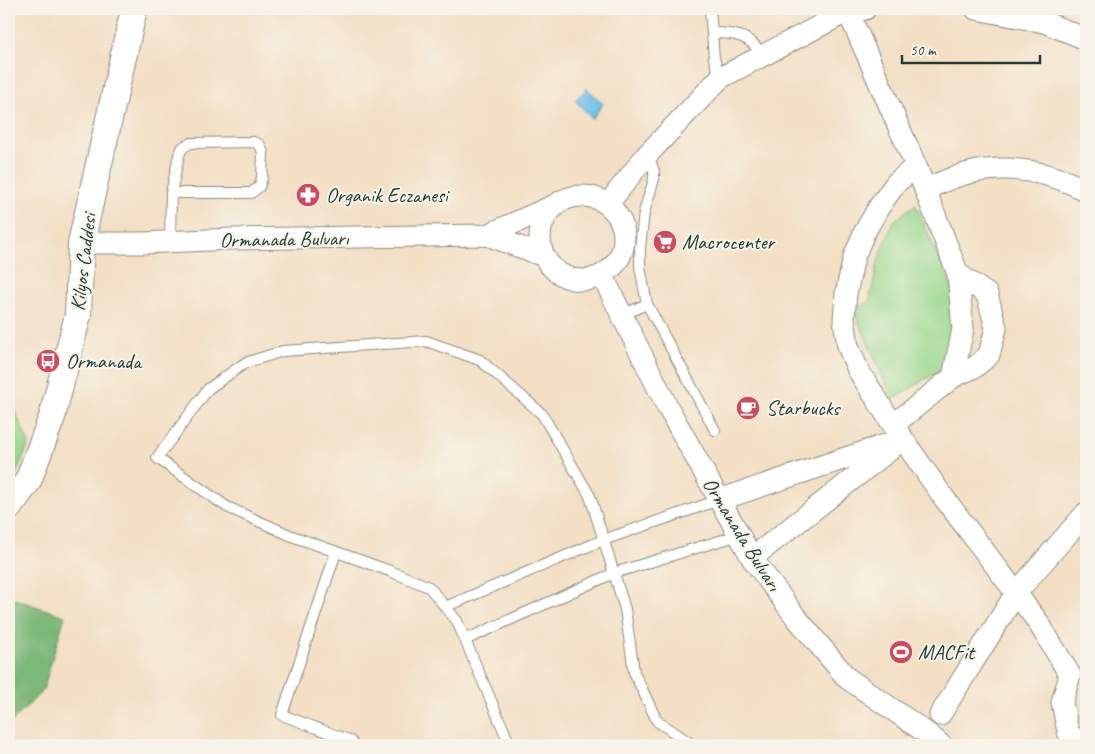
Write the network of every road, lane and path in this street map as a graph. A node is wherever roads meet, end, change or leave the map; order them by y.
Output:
1 (134, 9) edge
2 (710, 9) edge
3 (853, 9) edge
4 (976, 9) edge
5 (712, 33) junction
6 (1086, 39) edge
7 (763, 55) junction
8 (720, 78) junction
9 (645, 157) junction
10 (916, 166) junction
11 (925, 189) junction
12 (1086, 191) edge
13 (171, 193) junction
14 (608, 204) junction
15 (555, 205) junction
16 (487, 235) junction
17 (170, 241) junction
18 (81, 243) junction
19 (544, 256) junction
20 (958, 274) junction
21 (602, 276) junction
22 (647, 304) junction
23 (622, 315) junction
24 (953, 377) junction
25 (715, 430) dead end
26 (898, 432) junction
27 (719, 500) junction
28 (9, 507) edge
29 (1086, 513) edge
30 (738, 535) junction
31 (603, 540) junction
32 (336, 552) junction
33 (752, 558) junction
34 (614, 573) junction
35 (1016, 593) junction
36 (445, 606) junction
37 (465, 640) junction
38 (940, 715) dead end
39 (354, 745) edge
40 (510, 745) edge
41 (694, 745) edge
42 (941, 745) edge
43 (1081, 745) edge

1 - 18 street, Kilyos Caddesi
2 - 5 lane
3 - 7 street
3 - 10 street
4 - 6 street
5 - 7 lane
5 - 8 lane
7 - 8 street
8 - 9 street
9 - 14 street
9 - 22 lane
10 - 11 street
10 - 26 street
11 - 12 street
11 - 20 street
13 - 13 lane
13 - 17 lane
14 - 15 street
14 - 21 street
15 - 16 street, Ormanada Bulvarı
15 - 19 street
16 - 17 street, Ormanada Bulvarı
16 - 19 street, Ormanada Bulvarı
17 - 18 street, Ormanada Bulvarı
18 - 28 street, Kilyos Caddesi
19 - 21 street
20 - 24 street
20 - 24 street
21 - 23 street, Ormanada Bulvarı
22 - 23 lane
22 - 25 lane
23 - 27 street, Ormanada Bulvarı
24 - 26 street
26 - 27 street
26 - 33 street
26 - 35 street
27 - 30 street, Ormanada Bulvarı
27 - 31 lane
29 - 35 street
30 - 33 street, Ormanada Bulvarı
30 - 34 lane
31 - 32 lane
31 - 34 lane
31 - 36 lane
32 - 36 lane
32 - 39 lane
33 - 42 street, Ormanada Bulvarı
34 - 37 lane
34 - 41 lane
35 - 38 street
35 - 43 street
36 - 37 lane
37 - 40 lane

